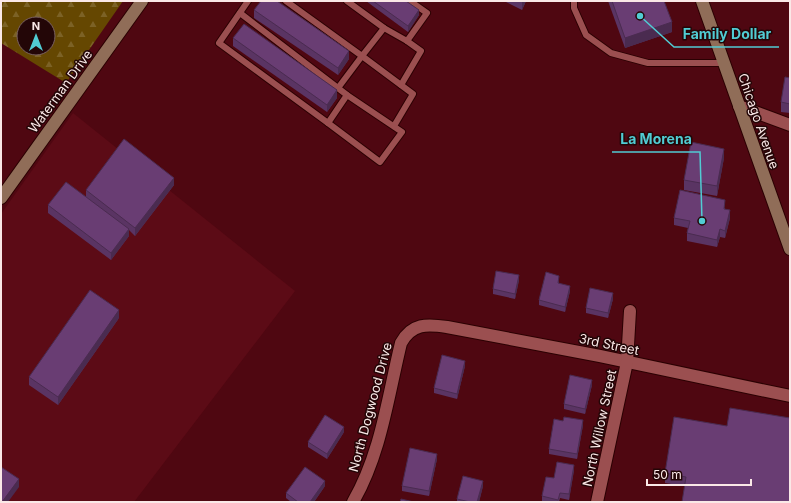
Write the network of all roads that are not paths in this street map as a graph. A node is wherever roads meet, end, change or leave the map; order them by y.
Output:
1 (142, 1) edge
2 (248, 1) edge
3 (286, 1) edge
4 (347, 1) edge
5 (410, 1) edge
6 (574, 1) edge
7 (702, 1) edge
8 (240, 13) junction
9 (384, 28) junction
10 (407, 41) junction
11 (362, 56) junction
12 (724, 63) junction
13 (401, 85) junction
14 (338, 88) junction
15 (347, 95) junction
16 (739, 106) junction
17 (328, 123) junction
18 (790, 125) edge
19 (394, 126) junction
20 (1, 198) edge
21 (790, 249) edge
22 (630, 311) dead end
23 (421, 326) joint
24 (627, 362) junction
25 (790, 396) edge
26 (353, 502) edge
27 (597, 502) edge

1 - 20 street, Waterman Drive
2 - 8 lane
3 - 11 lane
4 - 9 lane
5 - 10 lane
6 - 12 lane
7 - 12 street, Chicago Avenue
8 - 14 lane
8 - 17 lane
9 - 10 lane
9 - 11 lane
10 - 13 lane
11 - 13 lane
11 - 14 lane
12 - 16 street, Chicago Avenue
13 - 19 lane
14 - 15 lane
15 - 17 lane
15 - 19 lane
16 - 18 street
16 - 21 street, Chicago Avenue
17 - 19 lane
22 - 24 street, North Willow Street
23 - 24 street, 3rd Street
23 - 26 street, North Dogwood Drive
24 - 25 street, 3rd Street
24 - 27 street, North Willow Street

